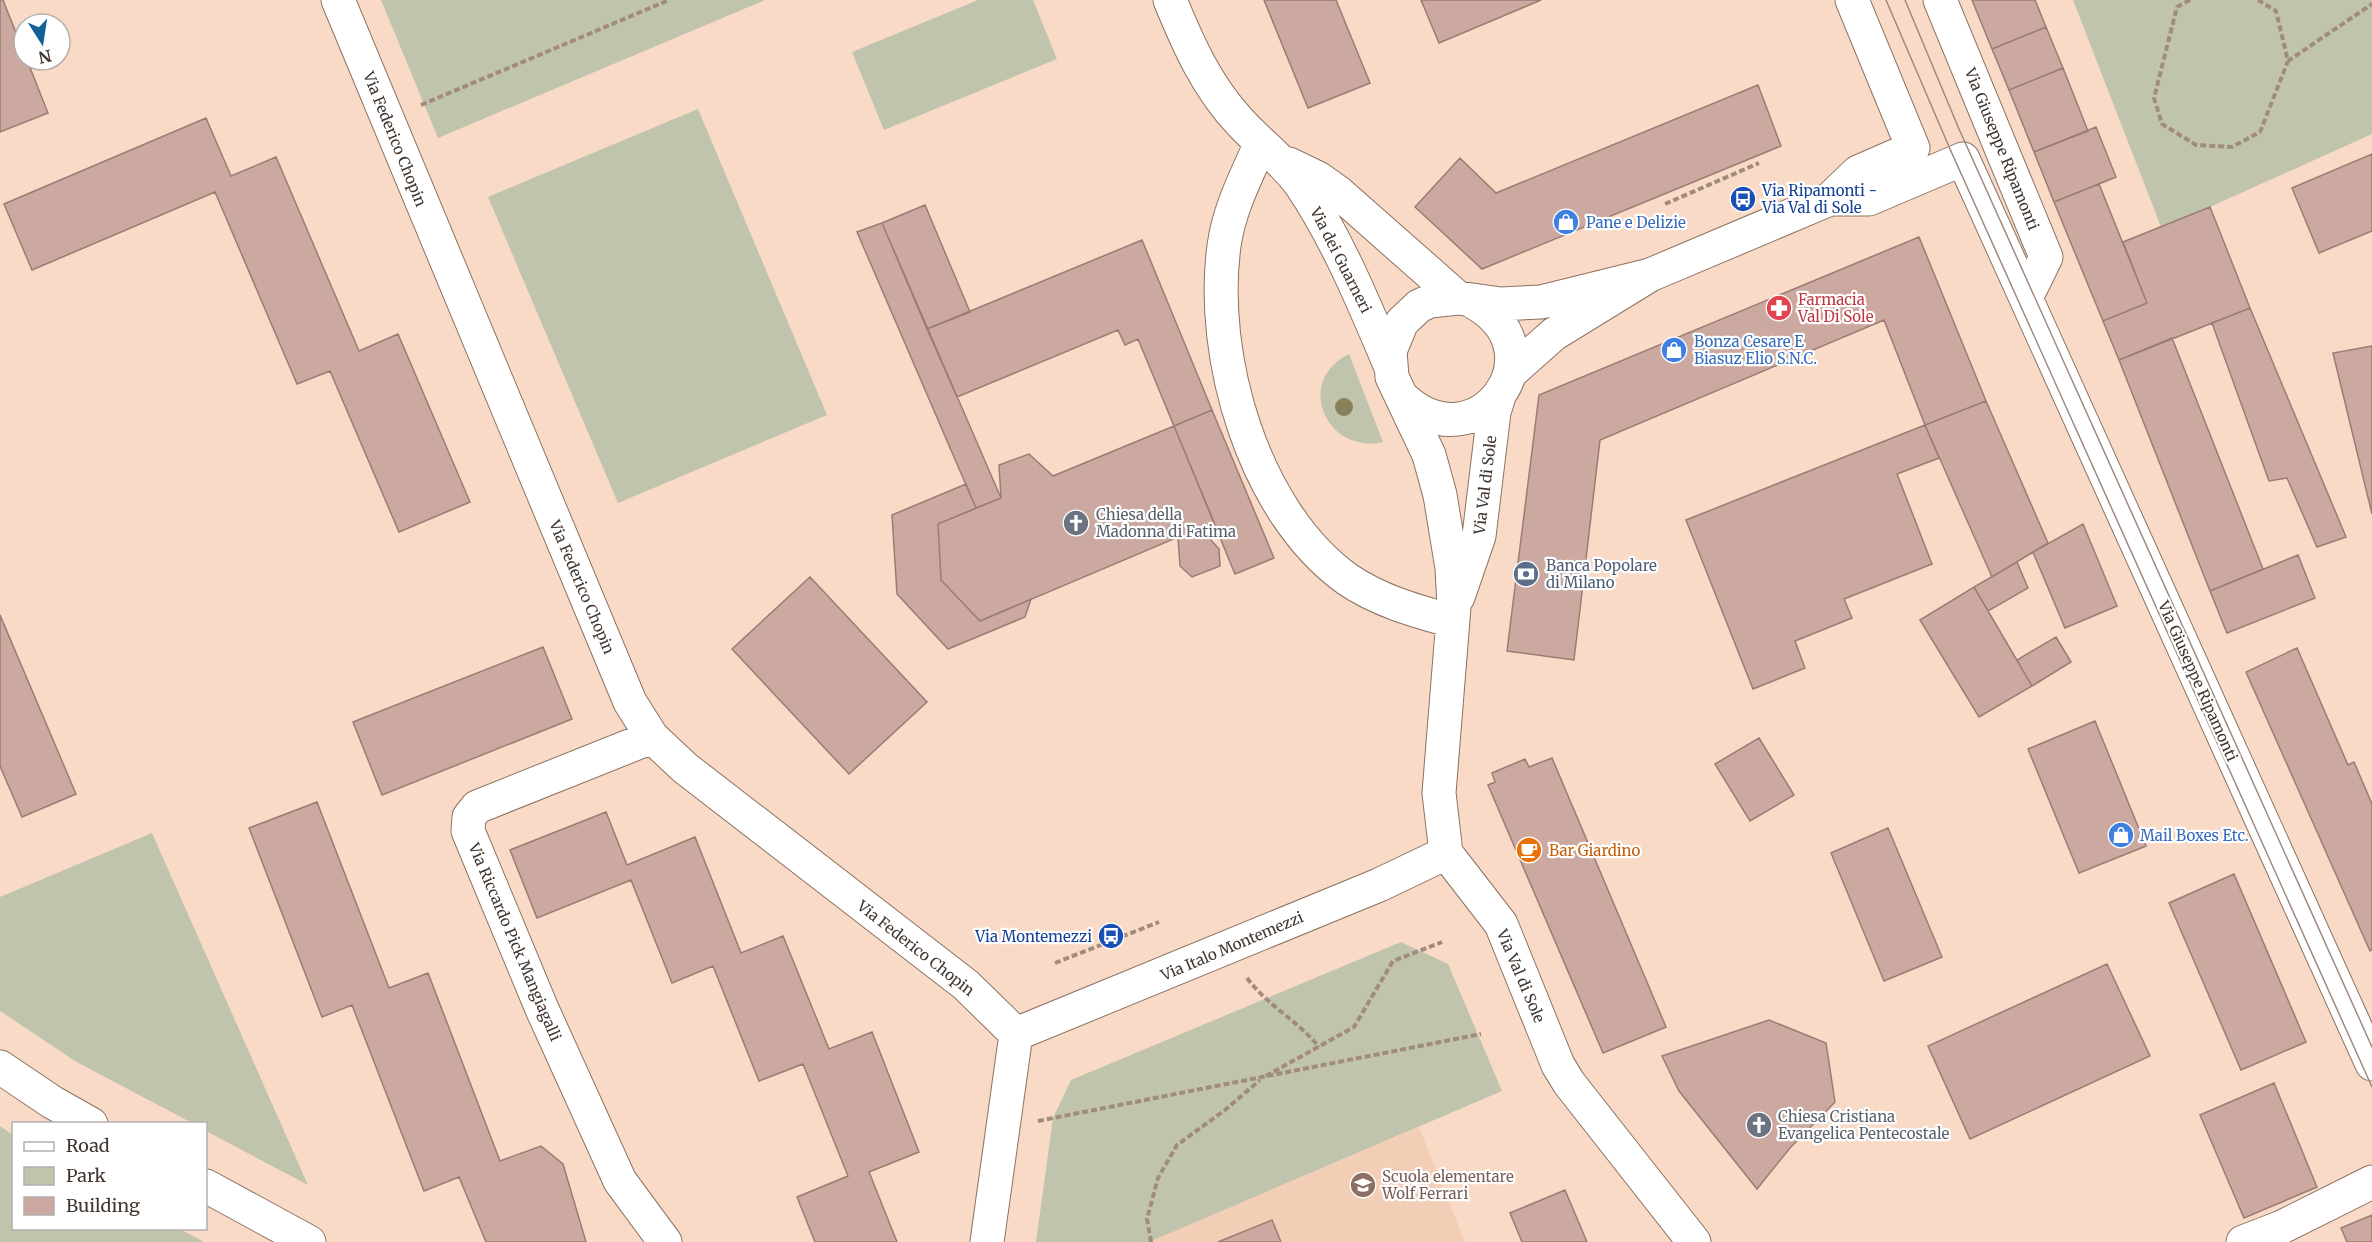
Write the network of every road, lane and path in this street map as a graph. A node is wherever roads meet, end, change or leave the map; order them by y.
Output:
1 (338, 0) edge
2 (669, 0) edge
3 (1170, 0) edge
4 (1852, 0) edge
5 (1940, 0) edge
6 (2190, 0) edge
7 (2258, 0) edge
8 (2372, 4) edge
9 (2288, 61) junction
10 (415, 107) dead end
11 (1988, 116) junction
12 (1913, 148) junction
13 (1271, 152) junction
14 (1963, 159) junction
15 (1759, 164) dead end
16 (2009, 168) junction
17 (1830, 200) junction
18 (1665, 204) dead end
19 (1650, 275) junction
20 (2026, 298) junction
21 (1466, 300) junction
22 (1390, 365) junction
23 (1505, 385) junction
24 (1404, 399) junction
25 (1453, 614) junction
26 (652, 737) junction
27 (1446, 853) junction
28 (1160, 922) dead end
29 (1442, 942) dead end
30 (1225, 949) junction
31 (1055, 963) dead end
32 (2362, 1016) edge
33 (1016, 1034) junction
34 (1481, 1034) dead end
35 (1319, 1047) junction
36 (2372, 1064) edge
37 (0, 1067) edge
38 (1261, 1078) junction
39 (88, 1122) edge
40 (1002, 1128) junction
41 (2372, 1182) edge
42 (207, 1187) edge
43 (309, 1242) edge
44 (664, 1242) edge
45 (987, 1242) edge
46 (1151, 1242) edge
47 (1694, 1242) edge
48 (2243, 1242) edge

1 - 26 street, Via Federico Chopin
2 - 10 path
3 - 13 street, Via dei Guarneri
4 - 12 street
5 - 11 street, Via Giuseppe Ripamonti
6 - 9 path
7 - 9 path
8 - 9 path
11 - 14 street
11 - 16 street, Via Giuseppe Ripamonti
12 - 14 street
12 - 17 street, Via Val di Sole
13 - 21 street, Via dei Guarneri
13 - 22 street, Via dei Guarneri
13 - 25 street
14 - 16 street
14 - 17 street, Via Val di Sole
14 - 20 street, Via Giuseppe Ripamonti
15 - 18 path
16 - 20 street, Via Giuseppe Ripamonti
17 - 19 street, Via Val di Sole
19 - 21 street, Via Val di Sole
19 - 23 street, Via Val di Sole
20 - 32 street, Via Giuseppe Ripamonti
21 - 22 street, Via Val di Sole
21 - 23 street, Via Val di Sole
22 - 24 street, Via Val di Sole
23 - 24 street, Via Val di Sole
23 - 25 street, Via Val di Sole
24 - 25 street, Via Val di Sole
25 - 27 street, Via Val di Sole
26 - 33 street, Via Federico Chopin
26 - 44 street, Via Riccardo Pick Mangiagalli
27 - 30 street, Via Italo Montemezzi
27 - 47 street, Via Val di Sole
28 - 31 path
29 - 35 path
30 - 33 street, Via Italo Montemezzi
30 - 35 path
32 - 36 street, Via Giuseppe Ripamonti
33 - 40 street
34 - 38 path
35 - 38 path
37 - 39 street
38 - 40 path
38 - 46 path
40 - 45 street
41 - 48 street
42 - 43 street

